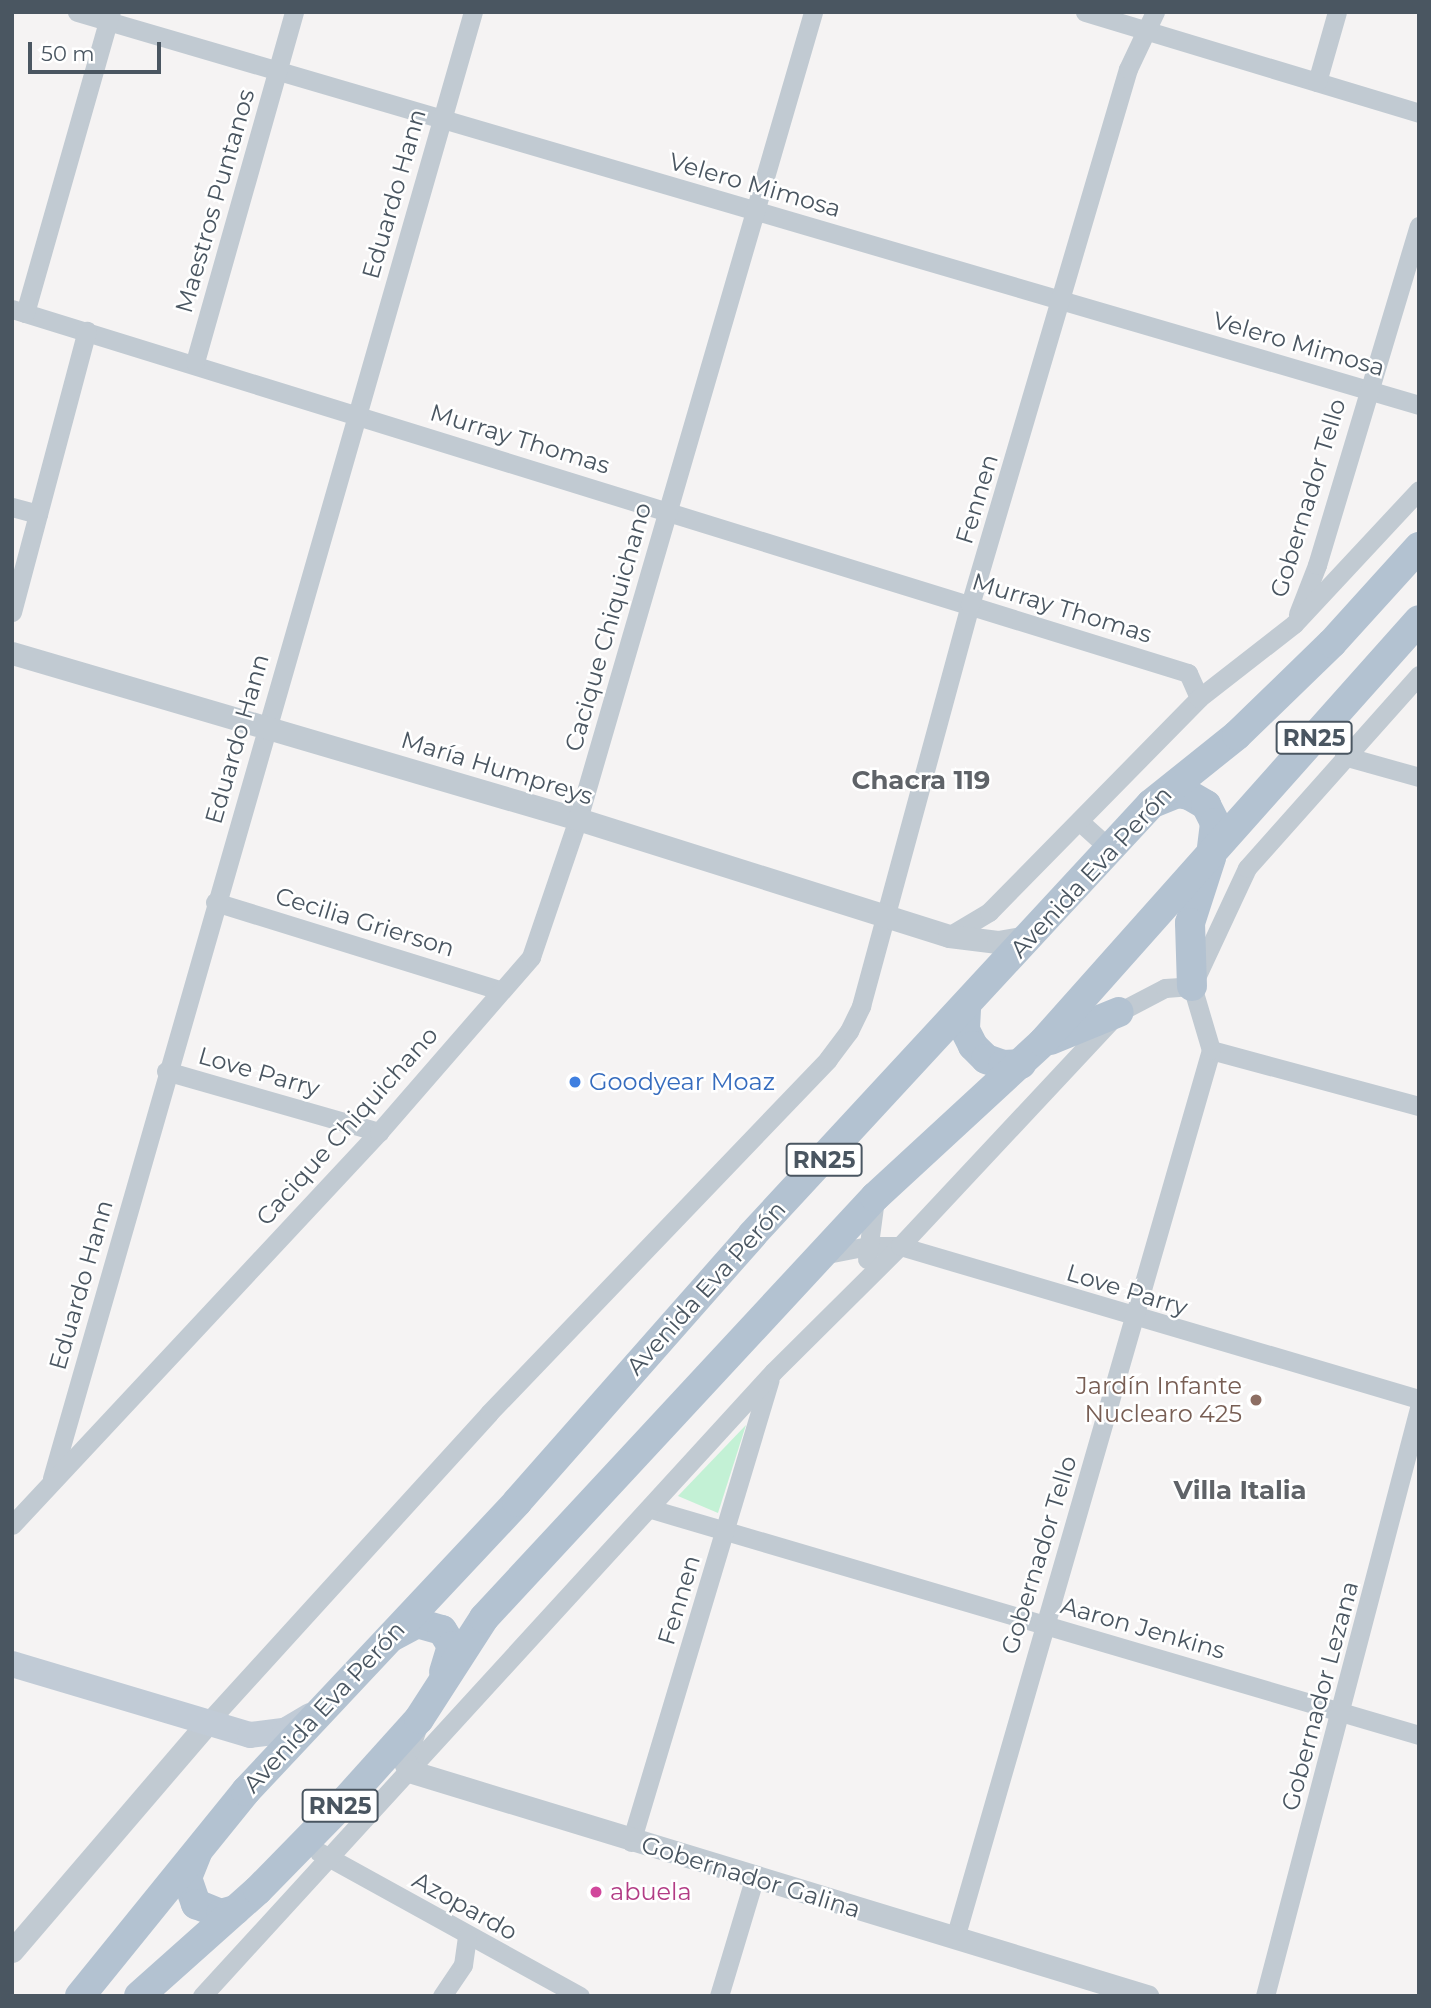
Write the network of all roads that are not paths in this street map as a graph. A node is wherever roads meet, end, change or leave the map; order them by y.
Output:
1 (77, 12) edge
2 (294, 12) edge
3 (473, 12) edge
4 (813, 12) edge
5 (1085, 12) edge
6 (1155, 12) edge
7 (1337, 12) edge
8 (109, 17) edge
9 (1146, 30) junction
10 (277, 71) junction
11 (1317, 82) junction
12 (1419, 113) edge
13 (442, 119) junction
14 (753, 210) junction
15 (1419, 226) edge
16 (1062, 301) junction
17 (19, 311) edge
18 (87, 331) junction
19 (195, 362) junction
20 (1368, 389) junction
21 (1419, 405) edge
22 (355, 415) junction
23 (1419, 490) edge
24 (12, 507) edge
25 (668, 509) junction
26 (38, 514) junction
27 (1419, 547) edge
28 (970, 605) junction
29 (12, 612) edge
30 (1419, 620) edge
31 (1294, 624) junction
32 (12, 653) edge
33 (1419, 675) edge
34 (1199, 698) junction
35 (266, 727) junction
36 (1344, 756) junction
37 (1419, 777) edge
38 (1151, 804) junction
39 (578, 819) junction
40 (1079, 821) junction
41 (1110, 849) junction
42 (1211, 858) junction
43 (215, 902) junction
44 (887, 916) junction
45 (1032, 936) junction
46 (957, 937) junction
47 (1192, 986) junction
48 (499, 990) junction
49 (974, 1000) junction
50 (1119, 1012) junction
51 (1043, 1042) junction
52 (1210, 1050) junction
53 (1021, 1064) junction
54 (166, 1071) junction
55 (1419, 1106) edge
56 (379, 1132) junction
57 (875, 1197) junction
58 (868, 1246) junction
59 (900, 1246) junction
60 (821, 1256) junction
61 (867, 1277) junction
62 (1136, 1319) junction
63 (773, 1372) junction
64 (1419, 1399) edge
65 (1418, 1419) edge
66 (51, 1481) junction
67 (651, 1509) junction
68 (12, 1525) edge
69 (725, 1531) junction
70 (1043, 1625) junction
71 (381, 1643) junction
72 (12, 1664) edge
73 (441, 1679) junction
74 (324, 1707) junction
75 (1342, 1713) junction
76 (419, 1719) junction
77 (209, 1721) junction
78 (250, 1735) junction
79 (1419, 1735) edge
80 (410, 1771) junction
81 (246, 1791) junction
82 (631, 1842) junction
83 (201, 1843) junction
84 (315, 1851) junction
85 (754, 1879) junction
86 (235, 1910) junction
87 (467, 1937) junction
88 (955, 1938) junction
89 (12, 1951) edge
90 (80, 1996) edge
91 (139, 1996) edge
92 (202, 1996) edge
93 (442, 1996) edge
94 (580, 1996) edge
95 (719, 1996) edge
96 (1147, 1996) edge
97 (1265, 1996) edge

1 - 8 street, Velero Mimosa
2 - 10 street, Maestros Puntanos
3 - 13 street, Eduardo Hann
4 - 14 street, Cacique Chiquichano
5 - 9 street
6 - 9 street, Fennen
7 - 11 street
8 - 10 street, Velero Mimosa
8 - 17 street
9 - 11 street
9 - 16 street, Fennen
10 - 13 street, Velero Mimosa
10 - 19 street, Maestros Puntanos
11 - 12 street
13 - 14 street, Velero Mimosa
13 - 22 street, Eduardo Hann
14 - 16 street, Velero Mimosa
14 - 25 street, Cacique Chiquichano
15 - 20 street, Gobernador Tello
16 - 20 street, Velero Mimosa
16 - 28 street, Fennen
17 - 18 street, Murray Thomas
18 - 19 street, Murray Thomas
18 - 26 street
19 - 22 street, Murray Thomas
20 - 21 street, Velero Mimosa
20 - 31 street, Gobernador Tello
22 - 25 street, Murray Thomas
22 - 35 street, Eduardo Hann
23 - 31 street, Avenida Eva Perón
24 - 26 street
25 - 28 street, Murray Thomas
25 - 39 street, Cacique Chiquichano
26 - 29 street
27 - 38 main road, Avenida Eva Perón / RN25
28 - 34 street, Murray Thomas
28 - 44 street, Fennen
30 - 42 main road, RN25
31 - 34 street, Avenida Eva Perón
32 - 35 street, María Humpreys
33 - 36 street
34 - 40 street, Avenida Eva Perón
35 - 39 street, María Humpreys
35 - 43 street, Eduardo Hann
36 - 37 street
36 - 47 street
38 - 41 main road, Avenida Eva Perón / RN25
38 - 42 main road
39 - 44 street, María Humpreys
39 - 48 street, Cacique Chiquichano
40 - 41 street
40 - 46 street, Avenida Eva Perón
41 - 45 main road, Avenida Eva Perón / RN25
42 - 47 main road
42 - 51 main road, RN25
43 - 48 street, Cecilia Grierson
43 - 54 street, Eduardo Hann
44 - 46 street, María Humpreys
44 - 77 street, Fennen
45 - 46 street, María Humpreys
45 - 49 main road, Avenida Eva Perón / RN25
46 - 49 street
47 - 50 street
47 - 52 street
48 - 56 street, Cacique Chiquichano
49 - 53 main road
49 - 71 main road, Avenida Eva Perón / RN25
50 - 51 main road
50 - 59 street
51 - 53 main road, RN25
52 - 55 street
52 - 62 street, Gobernador Tello
53 - 57 main road, RN25
54 - 56 street, Love Parry
54 - 66 street, Eduardo Hann
56 - 66 street, Cacique Chiquichano
57 - 58 street
57 - 60 main road, RN25
58 - 59 street, Love Parry
58 - 60 street, Love Parry
58 - 61 street
59 - 61 street
59 - 62 street, Love Parry
60 - 73 main road, RN25
61 - 63 street
62 - 64 street, Love Parry
62 - 70 street, Gobernador Tello
63 - 67 street
63 - 69 street, Fennen
65 - 75 street, Gobernador Lezana
66 - 68 street, Cacique Chiquichano
67 - 69 street, Aaron Jenkins
67 - 80 street
69 - 70 street, Aaron Jenkins
69 - 82 street, Fennen
70 - 75 street, Aaron Jenkins
70 - 88 street, Gobernador Tello
71 - 73 main road
71 - 74 main road, Avenida Eva Perón / RN25
72 - 77 main road
73 - 76 main road, RN25
74 - 78 main road
74 - 81 main road, Avenida Eva Perón / RN25
75 - 79 street, Aaron Jenkins
75 - 97 street, Gobernador Lezana
76 - 80 street
76 - 84 main road, RN25
77 - 78 main road
77 - 89 street
78 - 81 main road
80 - 82 street, Gobernador Galina
80 - 84 street
81 - 83 main road, Avenida Eva Perón / RN25
82 - 85 street, Gobernador Galina
83 - 86 main road
83 - 90 main road, Avenida Eva Perón / RN25
84 - 86 main road, RN25
84 - 87 street, Azopardo
84 - 92 street
85 - 88 street, Gobernador Galina
85 - 95 street
86 - 91 main road, RN25
87 - 93 street
87 - 94 street, Azopardo
88 - 96 street, Gobernador Galina

